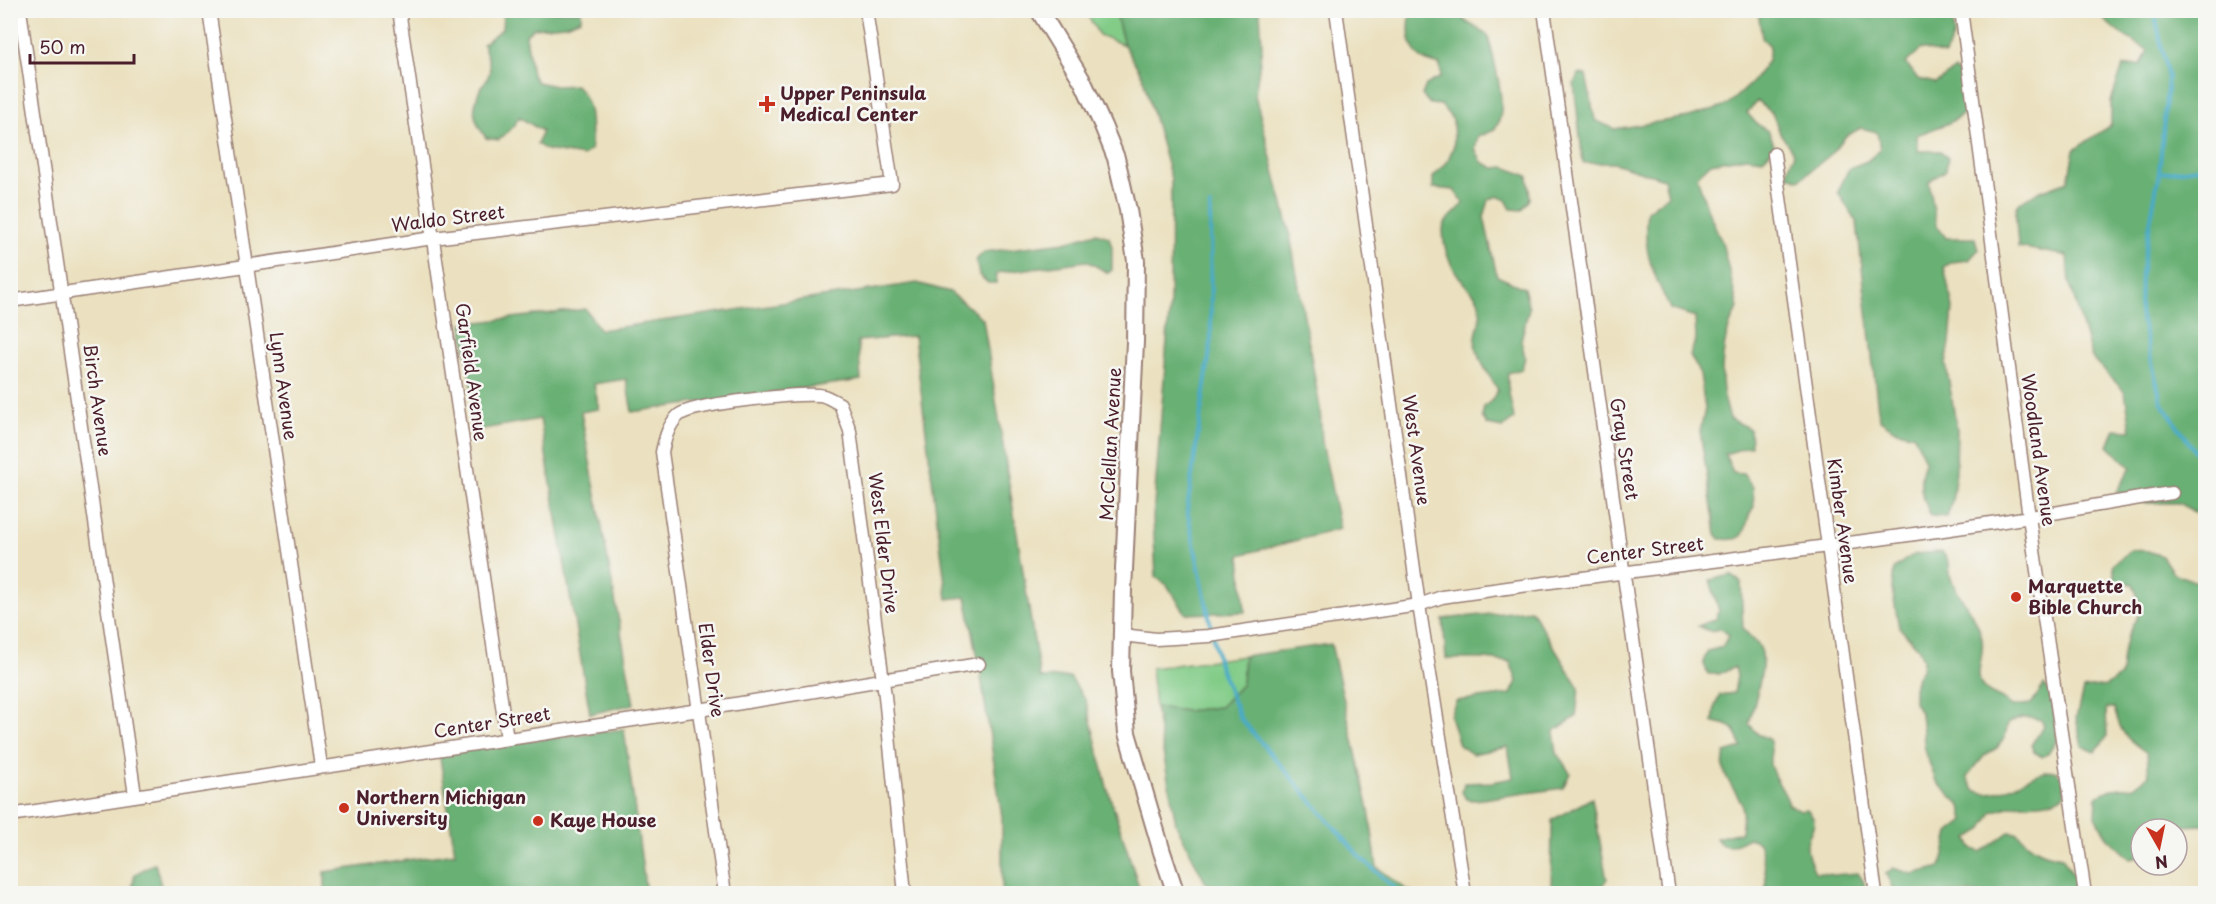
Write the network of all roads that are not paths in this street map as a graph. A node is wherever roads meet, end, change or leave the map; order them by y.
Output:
1 (20, 10) edge
2 (209, 10) edge
3 (399, 10) edge
4 (866, 10) edge
5 (1039, 10) edge
6 (1336, 10) edge
7 (1544, 10) edge
8 (1964, 11) edge
9 (1774, 154) dead end
10 (433, 238) junction
11 (246, 265) junction
12 (63, 293) junction
13 (10, 301) edge
14 (662, 452) joint
15 (2172, 493) dead end
16 (2029, 517) junction
17 (1828, 546) junction
18 (1625, 571) junction
19 (1419, 605) junction
20 (1122, 635) junction
21 (979, 664) dead end
22 (882, 680) junction
23 (699, 710) junction
24 (507, 739) junction
25 (321, 766) junction
26 (135, 795) junction
27 (10, 815) edge
28 (724, 894) edge
29 (905, 894) edge
30 (1176, 894) edge
31 (1464, 894) edge
32 (1669, 894) edge
33 (1876, 894) edge
34 (2085, 894) edge

1 - 12 street, Birch Avenue
2 - 11 street, Lynn Avenue
3 - 10 street, Garfield Avenue
4 - 10 street, Waldo Street
5 - 20 main road, McClellan Avenue
6 - 19 street, West Avenue
7 - 18 street, Gray Street
8 - 16 street, Woodland Avenue
9 - 17 street, Kimber Avenue
10 - 11 street, Waldo Street
10 - 24 street, Garfield Avenue
11 - 12 street, Waldo Street
11 - 25 street, Lynn Avenue
12 - 13 street, Waldo Street
12 - 26 street, Birch Avenue
14 - 22 street, West Elder Drive
14 - 23 street, Elder Drive
15 - 16 street, Center Street
16 - 17 street, Center Street
16 - 34 street, Woodland Avenue
17 - 18 street, Center Street
17 - 33 street, Kimber Avenue
18 - 19 street, Center Street
18 - 32 street, Gray Street
19 - 20 street, Center Street
19 - 31 street, West Avenue
20 - 30 main road, McClellan Avenue
21 - 22 street, Center Street
22 - 23 street, Center Street
22 - 29 street, West Elder Drive
23 - 24 street, Center Street
23 - 28 street, Elder Drive
24 - 25 street, Center Street
25 - 26 street, Center Street
26 - 27 street, Center Street

